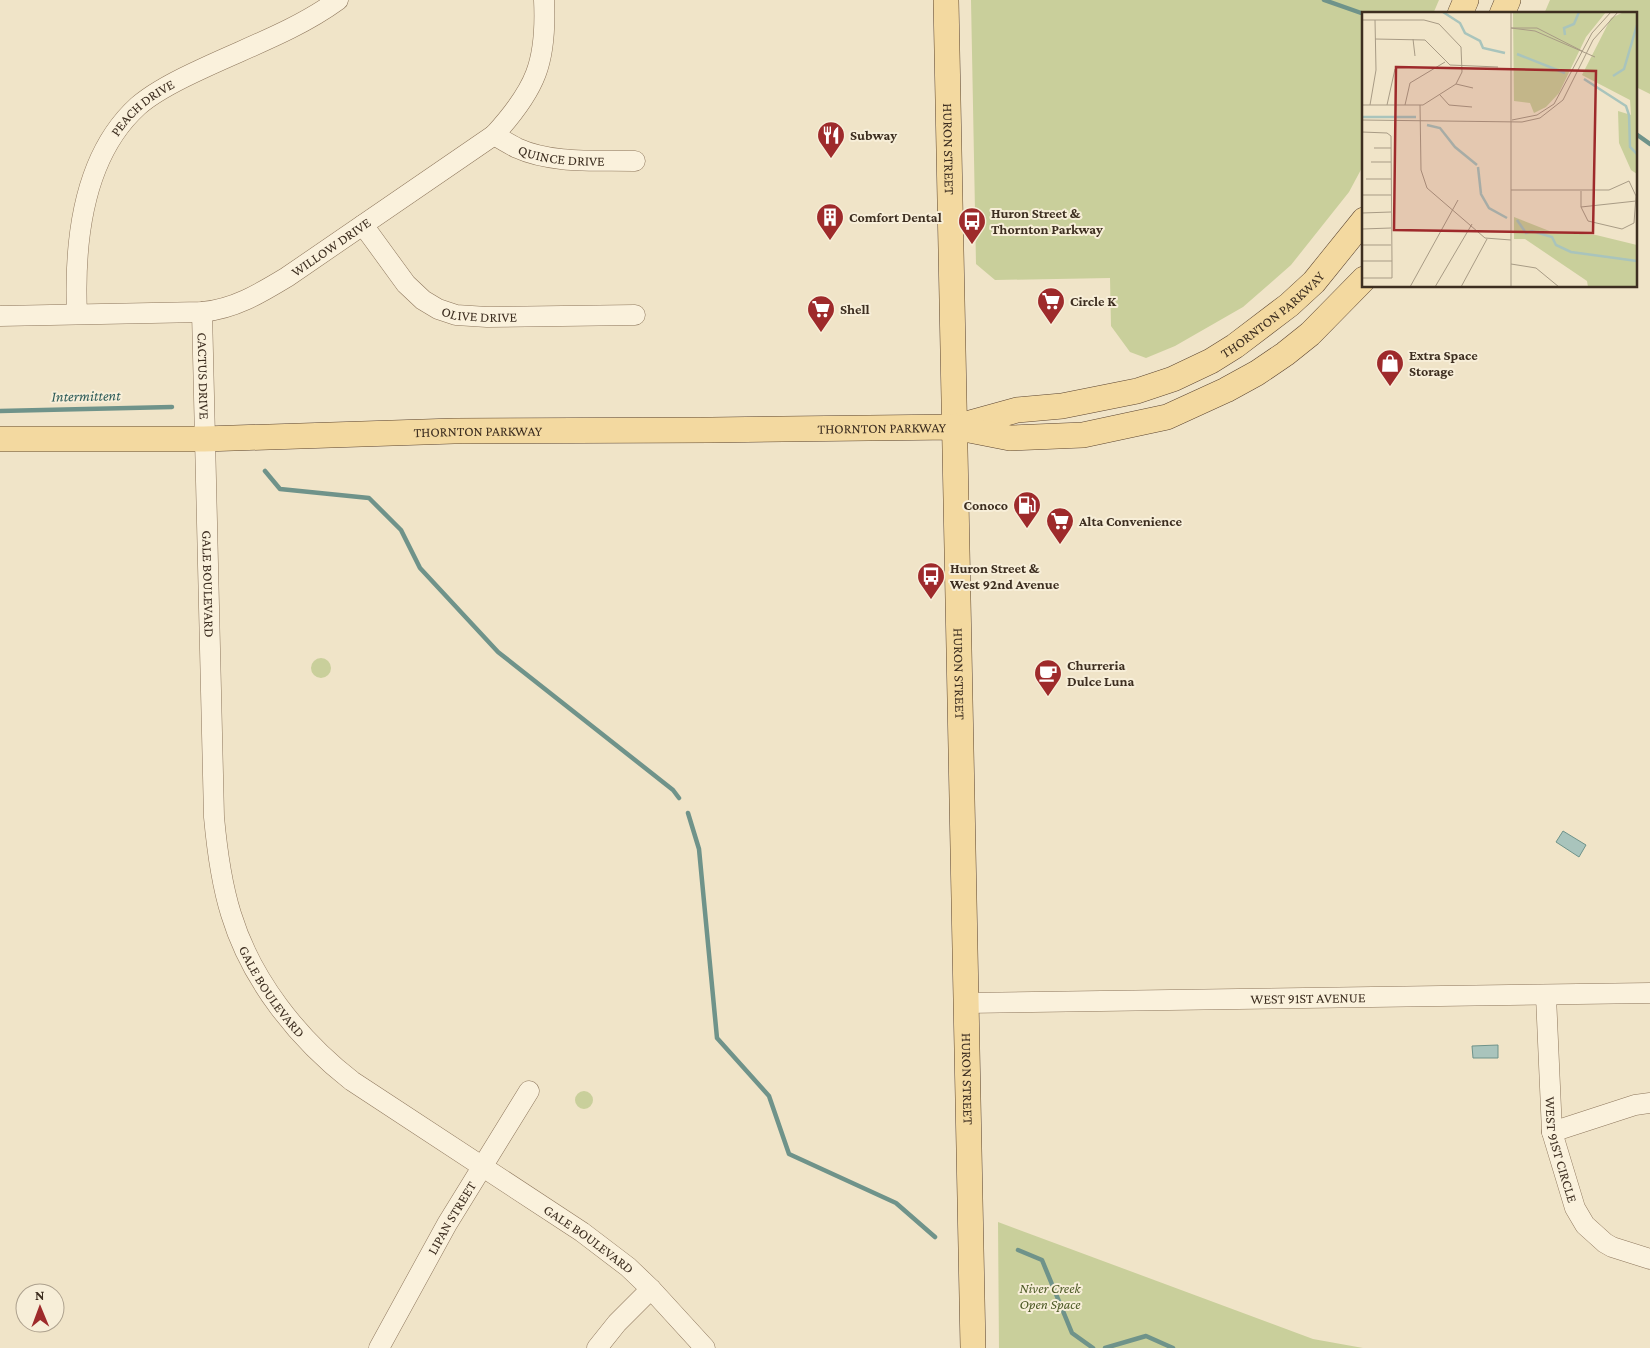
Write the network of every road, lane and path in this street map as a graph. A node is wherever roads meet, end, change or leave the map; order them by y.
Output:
1 (338, 0) edge
2 (544, 0) edge
3 (946, 0) edge
4 (1466, 0) edge
5 (1508, 0) edge
6 (1461, 12) edge
7 (1503, 12) edge
8 (494, 135) junction
9 (635, 162) dead end
10 (1362, 222) edge
11 (362, 225) junction
12 (1362, 281) edge
13 (202, 312) junction
14 (77, 314) junction
15 (635, 315) dead end
16 (0, 316) edge
17 (954, 427) junction
18 (0, 439) edge
19 (204, 439) junction
20 (1650, 993) edge
21 (1546, 996) junction
22 (966, 1003) junction
23 (529, 1091) dead end
24 (1650, 1103) edge
25 (1552, 1132) junction
26 (482, 1166) junction
27 (1650, 1259) edge
28 (651, 1289) junction
29 (379, 1348) edge
30 (597, 1348) edge
31 (704, 1348) edge
32 (973, 1348) edge

1 - 14 street, PEACH DRIVE
2 - 8 street, WILLOW DRIVE
3 - 17 main road, HURON STREET
4 - 6 main road
5 - 7 main road
8 - 9 street, QUINCE DRIVE
8 - 11 street, WILLOW DRIVE
10 - 17 main road, THORNTON PARKWAY
11 - 13 street, WILLOW DRIVE
11 - 15 street, OLIVE DRIVE
12 - 17 main road, THORNTON PARKWAY
13 - 14 street, WILLOW DRIVE
13 - 19 street, CACTUS DRIVE
14 - 16 street, WILLOW DRIVE
17 - 19 main road, THORNTON PARKWAY
17 - 22 main road, HURON STREET
18 - 19 main road, THORNTON PARKWAY
19 - 26 street, GALE BOULEVARD
20 - 21 street, WEST 91ST AVENUE
21 - 22 street, WEST 91ST AVENUE
21 - 25 street, WEST 91ST CIRCLE
22 - 32 main road, HURON STREET
23 - 26 street, LIPAN STREET
24 - 25 street
25 - 27 street, WEST 91ST CIRCLE
26 - 28 street, GALE BOULEVARD
26 - 29 street, LIPAN STREET
28 - 30 street
28 - 31 street, GALE BOULEVARD

